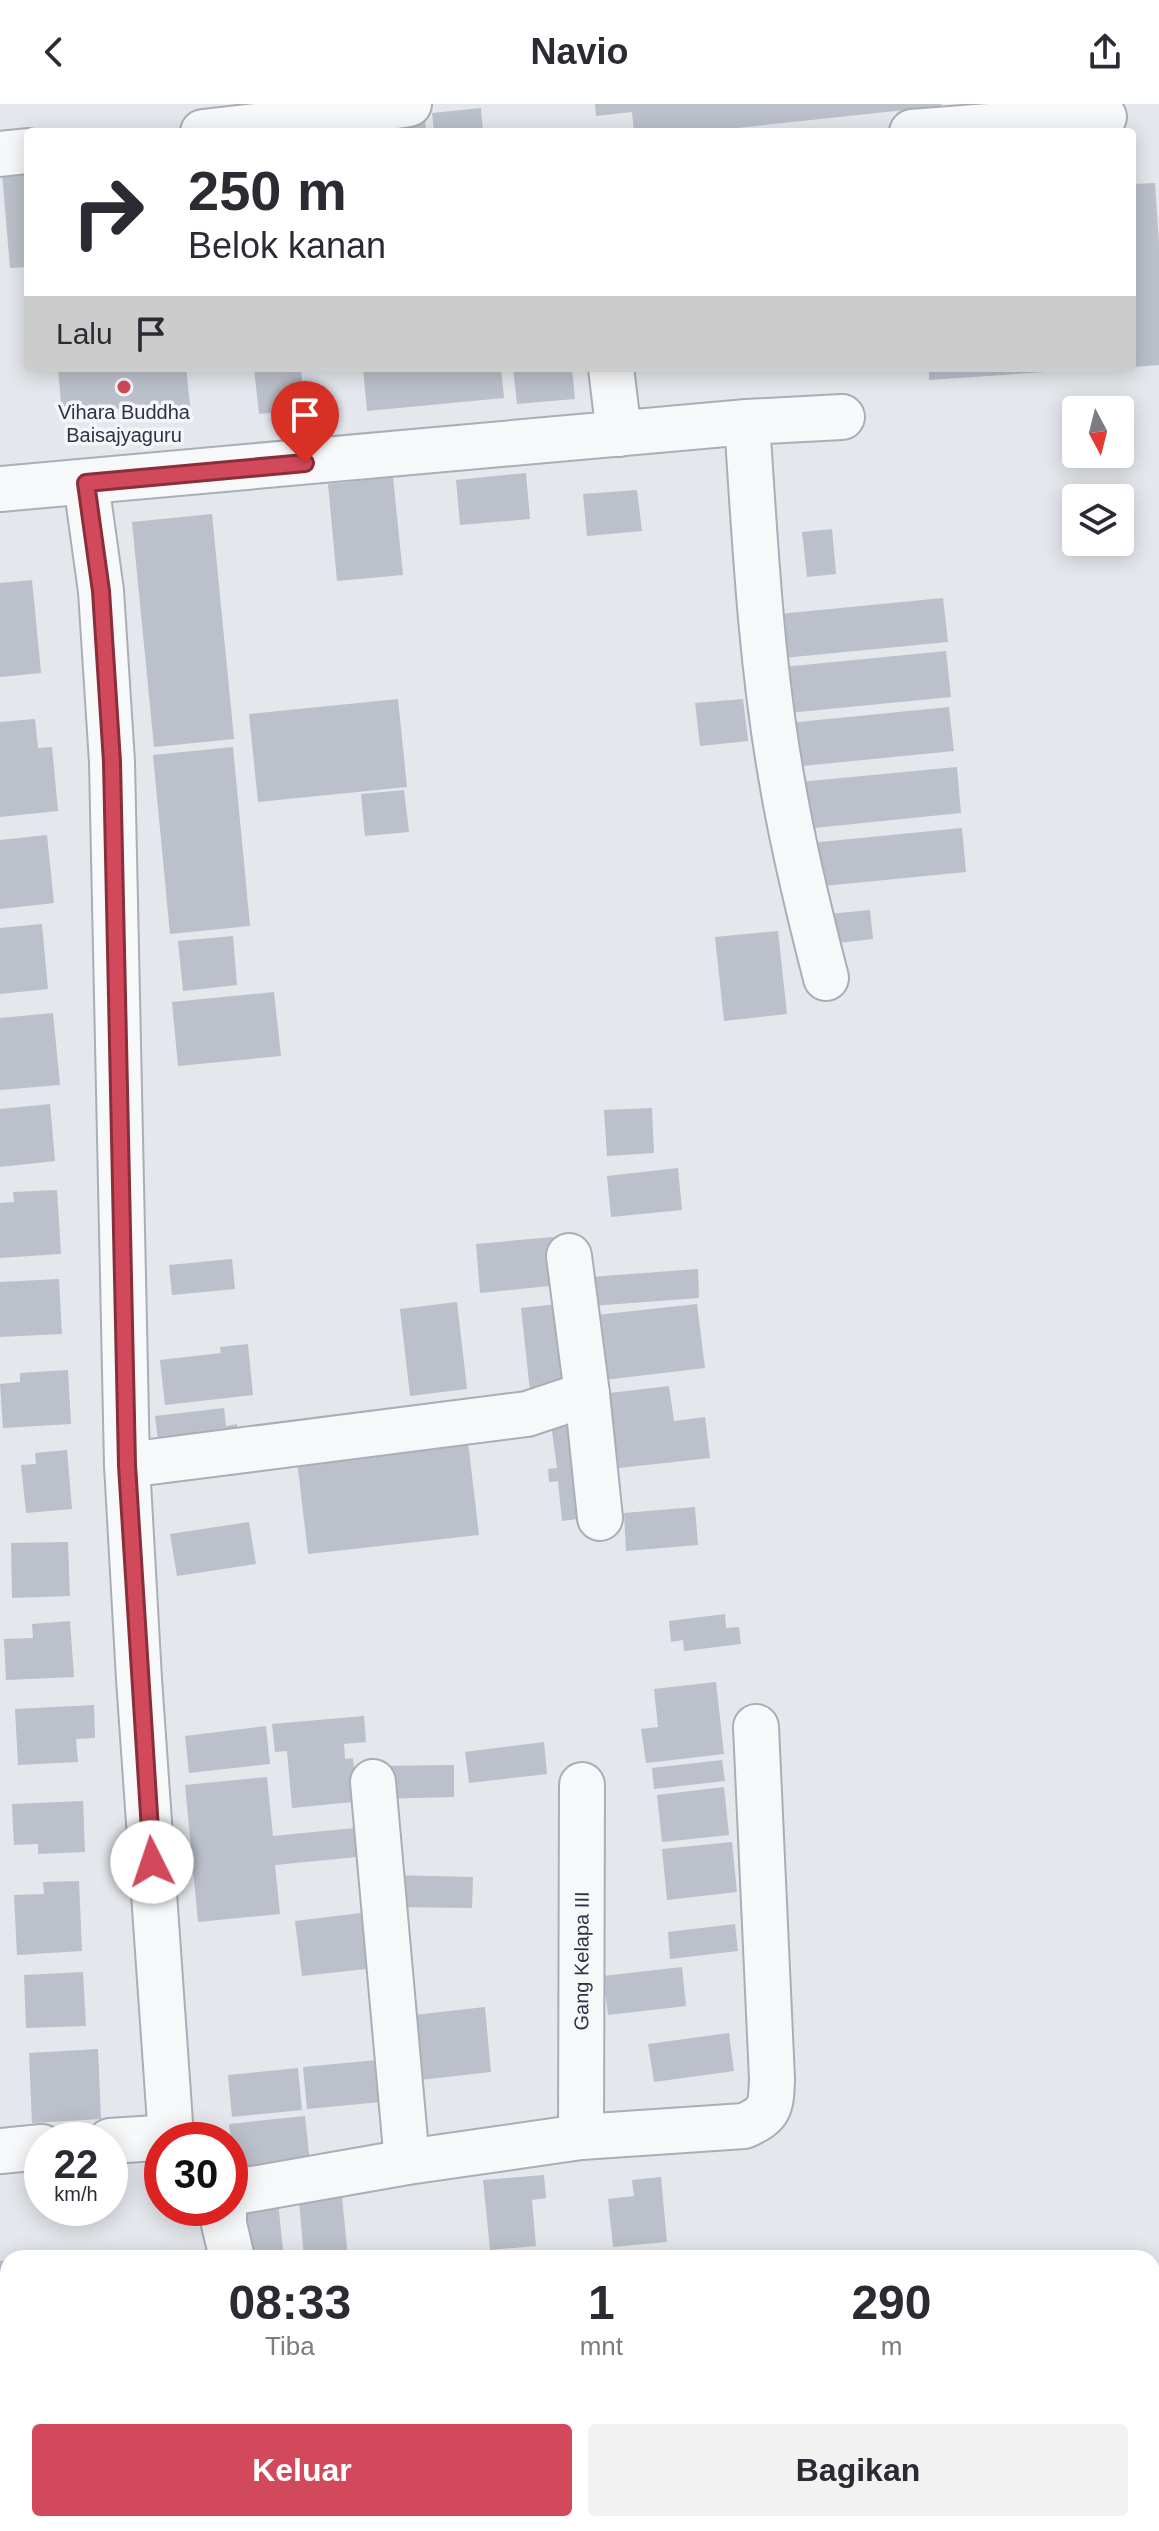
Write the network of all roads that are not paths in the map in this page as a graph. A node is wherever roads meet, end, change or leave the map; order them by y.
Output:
1 (409, 104) edge
2 (290, 113) edge
3 (1104, 117) dead end
4 (221, 128) edge
5 (963, 128) edge
6 (24, 151) edge
7 (0, 154) edge
8 (611, 372) edge
9 (842, 417) dead end
10 (747, 422) junction
11 (619, 434) junction
12 (86, 483) junction
13 (0, 489) edge
14 (826, 978) dead end
15 (569, 1256) dead end
16 (587, 1394) junction
17 (127, 1465) junction
18 (600, 1518) dead end
19 (756, 1727) dead end
20 (373, 1782) dead end
21 (582, 1785) dead end
22 (173, 2122) edge
23 (581, 2137) junction
24 (24, 2149) edge
25 (0, 2151) edge
26 (407, 2162) junction
27 (248, 2190) edge
28 (224, 2226) edge
29 (230, 2250) edge

1 - 2 street
2 - 4 street
3 - 5 street
6 - 7 street
8 - 11 street
9 - 10 street
10 - 11 street
10 - 14 street
11 - 12 street
12 - 13 street
12 - 17 street
15 - 16 street
16 - 17 street
16 - 18 street
17 - 22 street
19 - 23 street
20 - 26 street
21 - 23 street, Gang Kelapa III
23 - 26 street
24 - 25 street
26 - 27 street
28 - 29 street

